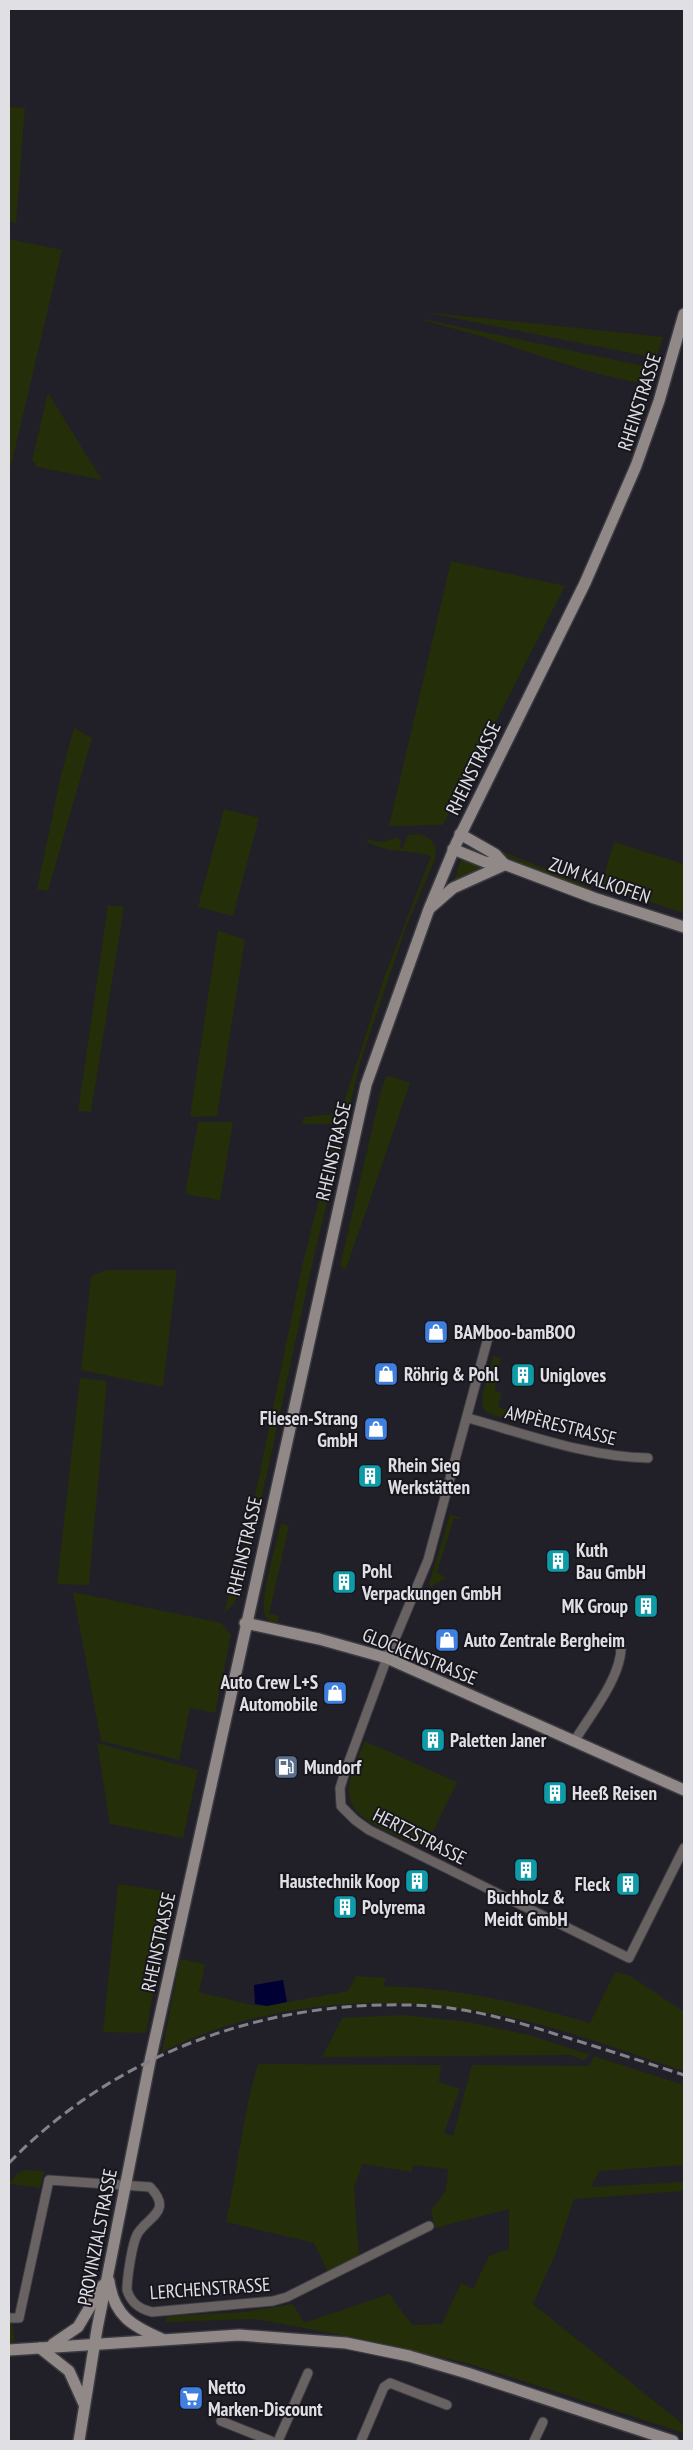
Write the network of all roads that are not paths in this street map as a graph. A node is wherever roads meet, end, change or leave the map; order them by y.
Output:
1 (684, 314) edge
2 (460, 834) junction
3 (454, 849) junction
4 (504, 864) junction
5 (429, 909) junction
6 (684, 927) edge
7 (489, 1334) dead end
8 (468, 1418) junction
9 (648, 1458) dead end
10 (245, 1623) junction
11 (621, 1646) dead end
12 (387, 1658) junction
13 (575, 1740) junction
14 (684, 1790) edge
15 (684, 1848) edge
16 (154, 2041) joint
17 (125, 2184) junction
18 (429, 2226) dead end
19 (109, 2274) junction
20 (9, 2318) edge
21 (162, 2339) junction
22 (95, 2344) junction
23 (40, 2348) junction
24 (9, 2350) edge
25 (308, 2372) dead end
26 (447, 2405) dead end
27 (84, 2406) junction
28 (221, 2421) dead end
29 (543, 2422) dead end
30 (362, 2438) edge
31 (79, 2441) edge
32 (271, 2441) edge
33 (278, 2441) edge
34 (534, 2441) edge
35 (673, 2441) edge

1 - 2 main road, RHEINSTRASSE
2 - 3 main road, RHEINSTRASSE
2 - 4 main road, ZUM KALKOFEN
3 - 4 main road, ZUM KALKOFEN
3 - 5 main road, RHEINSTRASSE
4 - 5 main road
4 - 6 main road, ZUM KALKOFEN
5 - 10 main road, RHEINSTRASSE
7 - 8 street
8 - 9 street, AMPÈRESTRASSE
8 - 12 street
10 - 12 main road, GLOCKENSTRASSE
10 - 16 main road, RHEINSTRASSE
11 - 13 street
12 - 13 main road, GLOCKENSTRASSE
12 - 15 street, HERTZSTRASSE
13 - 14 main road, GLOCKENSTRASSE
16 - 17 main road, PROVINZIALSTRASSE
17 - 18 street, LERCHENSTRASSE
17 - 19 main road, PROVINZIALSTRASSE
17 - 20 street
19 - 21 main road
19 - 22 main road, PROVINZIALSTRASSE
19 - 23 main road
21 - 22 main road
21 - 35 main road
22 - 23 main road
22 - 27 main road, PROVINZIALSTRASSE
23 - 24 main road
23 - 27 main road
25 - 33 street
26 - 30 street
27 - 31 main road, PROVINZIALSTRASSE
28 - 32 street
29 - 34 street

